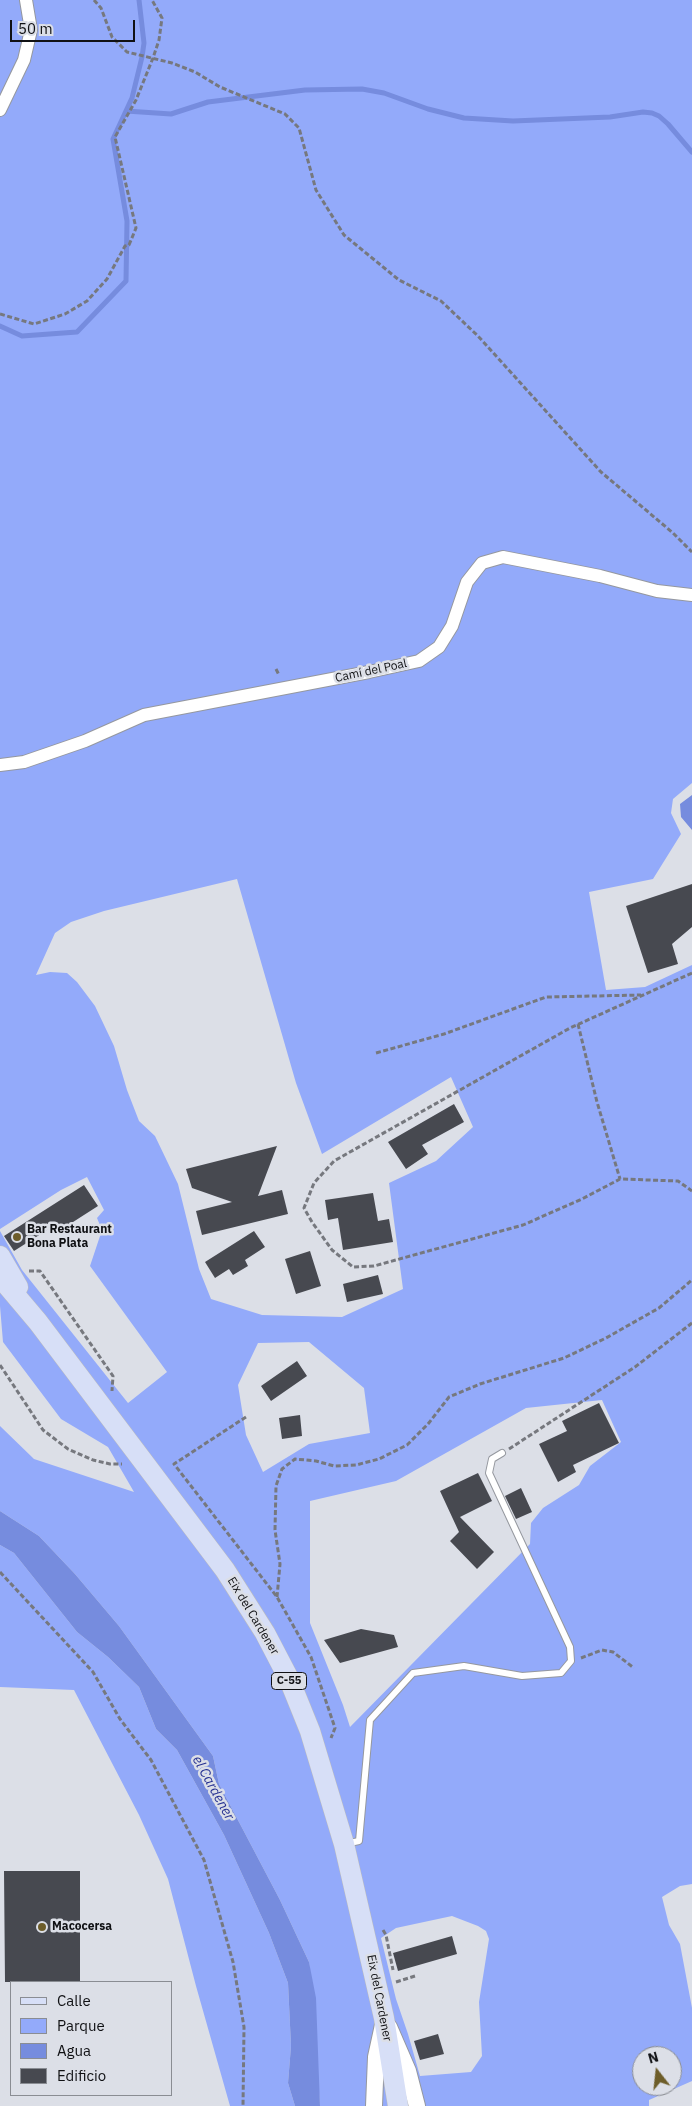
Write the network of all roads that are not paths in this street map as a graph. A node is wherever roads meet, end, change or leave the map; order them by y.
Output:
1 (26, 0) edge
2 (0, 110) edge
3 (692, 594) edge
4 (0, 765) edge
5 (3, 1268) edge
6 (502, 1453) road end
7 (344, 1844) junction
8 (384, 2018) junction
9 (374, 2106) edge
10 (398, 2106) edge
11 (417, 2106) edge

1 - 2 street
3 - 4 street, Camí del Poal
5 - 7 main road, Eix del Cardener / C-55
6 - 7 lane
7 - 8 main road, Eix del Cardener / C-55
8 - 9 street
8 - 10 main road, Eix del Cardener / C-55
8 - 11 street

